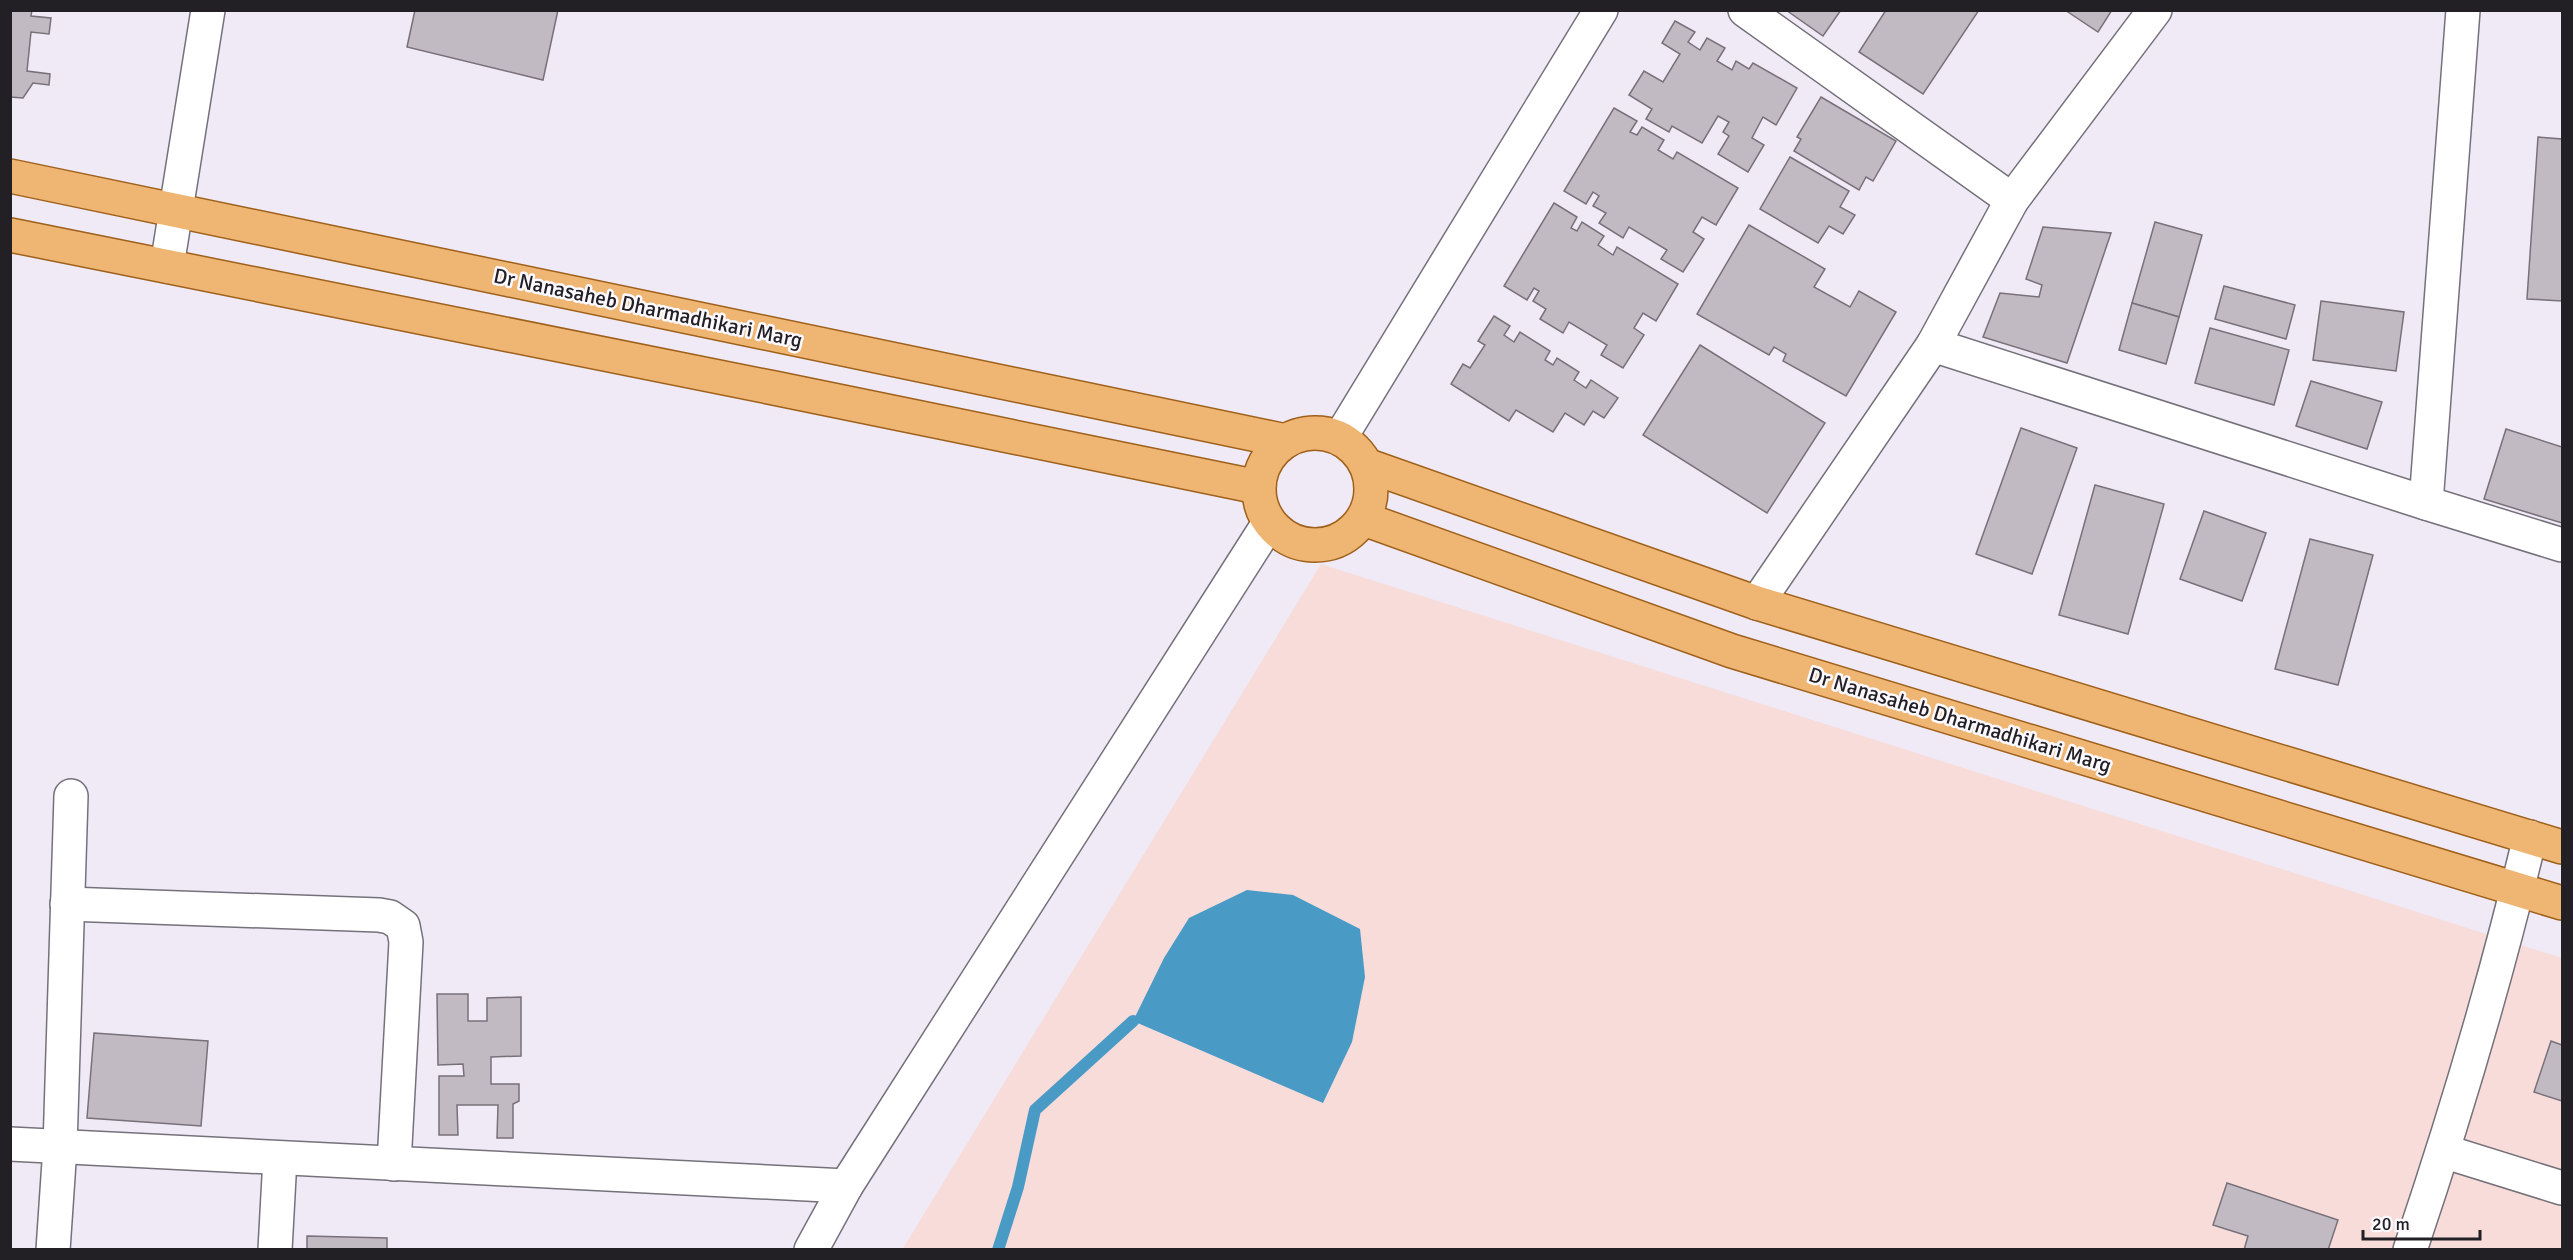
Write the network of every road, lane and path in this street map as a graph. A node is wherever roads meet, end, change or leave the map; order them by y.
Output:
1 (208, 10) edge
2 (1601, 10) edge
3 (1745, 10) edge
4 (2155, 10) edge
5 (2463, 10) edge
6 (10, 176) edge
7 (2012, 200) junction
8 (177, 210) junction
9 (10, 235) edge
10 (166, 266) junction
11 (1933, 345) junction
12 (1340, 438) junction
13 (1286, 441) junction
14 (1366, 465) junction
15 (1258, 487) junction
16 (2426, 504) junction
17 (1364, 519) junction
18 (1269, 523) junction
19 (2562, 545) edge
20 (1757, 603) junction
21 (70, 796) dead end
22 (2530, 837) junction
23 (2562, 848) edge
24 (2517, 889) junction
25 (2562, 903) edge
26 (67, 904) junction
27 (10, 1144) edge
28 (60, 1147) junction
29 (2443, 1150) junction
30 (280, 1158) junction
31 (394, 1164) junction
32 (846, 1186) junction
33 (2562, 1188) edge
34 (53, 1250) edge
35 (275, 1250) edge
36 (811, 1250) edge
37 (2410, 1250) edge

1 - 8 street
2 - 12 street
3 - 7 street
4 - 7 street
5 - 16 street
6 - 8 main road, Dr Nanasaheb Dharmadhikari Marg
7 - 11 street
8 - 10 street
8 - 13 main road, Dr Nanasaheb Dharmadhikari Marg
9 - 10 main road
10 - 15 main road
11 - 16 street
11 - 20 street
12 - 13 main road
12 - 14 main road
13 - 15 main road
14 - 17 main road
14 - 20 main road
15 - 18 main road
16 - 19 street
17 - 18 main road
17 - 24 main road, Dr Nanasaheb Dharmadhikari Marg
18 - 32 street
20 - 22 main road
21 - 26 street
22 - 23 main road
22 - 24 street
24 - 25 main road, Dr Nanasaheb Dharmadhikari Marg
24 - 29 street
26 - 28 street
26 - 31 street
27 - 28 street
28 - 30 street
28 - 34 street
29 - 33 street
29 - 37 street
30 - 31 street
30 - 35 street
31 - 32 street
32 - 36 street

